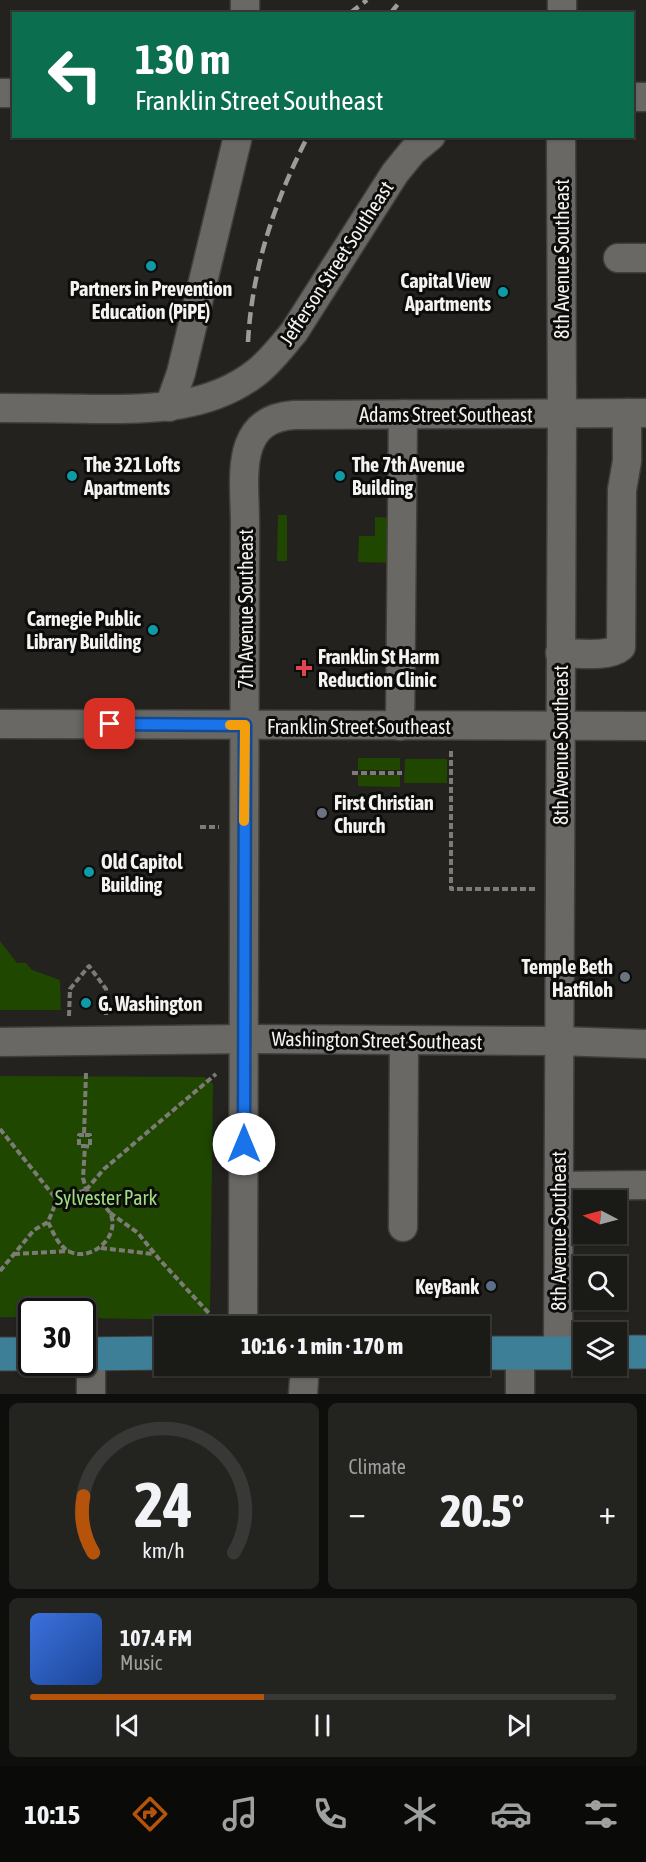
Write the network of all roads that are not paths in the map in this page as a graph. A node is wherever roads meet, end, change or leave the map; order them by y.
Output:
1 (238, 138) edge
2 (429, 138) edge
3 (561, 138) edge
4 (618, 258) dead end
5 (646, 258) edge
6 (169, 407) junction
7 (0, 408) edge
8 (636, 413) edge
9 (403, 414) junction
10 (562, 414) junction
11 (254, 434) joint
12 (560, 653) junction
13 (0, 724) edge
14 (245, 725) junction
15 (400, 726) junction
16 (560, 726) junction
17 (646, 726) edge
18 (245, 1039) junction
19 (404, 1041) junction
20 (559, 1041) junction
21 (0, 1042) edge
22 (646, 1044) edge
23 (646, 1185) edge
24 (559, 1186) junction
25 (403, 1227) dead end
26 (230, 1316) edge
27 (646, 1352) edge
28 (154, 1353) edge
29 (490, 1353) edge
30 (520, 1353) junction
31 (571, 1353) edge
32 (627, 1353) edge
33 (0, 1354) edge
34 (18, 1354) edge
35 (96, 1354) edge
36 (89, 1376) edge
37 (304, 1376) edge
38 (91, 1394) edge
39 (303, 1394) edge
40 (519, 1394) edge

1 - 6 street
2 - 6 street, Jefferson Street Southeast
3 - 10 street, 8th Avenue Southeast
4 - 5 street
6 - 7 street
8 - 10 street, Adams Street Southeast
8 - 12 street
9 - 10 street, Adams Street Southeast
9 - 11 street, Adams Street Southeast
9 - 15 street
10 - 12 street, 8th Avenue Southeast
11 - 14 street, 7th Avenue Southeast
12 - 16 street, 8th Avenue Southeast
13 - 14 street, Franklin Street Southeast
14 - 15 street, Franklin Street Southeast
14 - 18 street, 7th Avenue Southeast
15 - 16 street, Franklin Street Southeast
16 - 17 street, Franklin Street Southeast
16 - 20 street, 8th Avenue Southeast
18 - 19 street, Washington Street Southeast
18 - 21 street, Washington Street Southeast
18 - 26 street, 7th Avenue Southeast
19 - 20 street, Washington Street Southeast
19 - 25 street
20 - 22 street, Washington Street Southeast
20 - 24 street, 8th Avenue Southeast
23 - 24 street
24 - 31 street, 8th Avenue Southeast
27 - 32 main road
28 - 35 main road
29 - 30 main road
30 - 31 main road
30 - 40 street
33 - 34 main road
36 - 38 street
37 - 39 street

